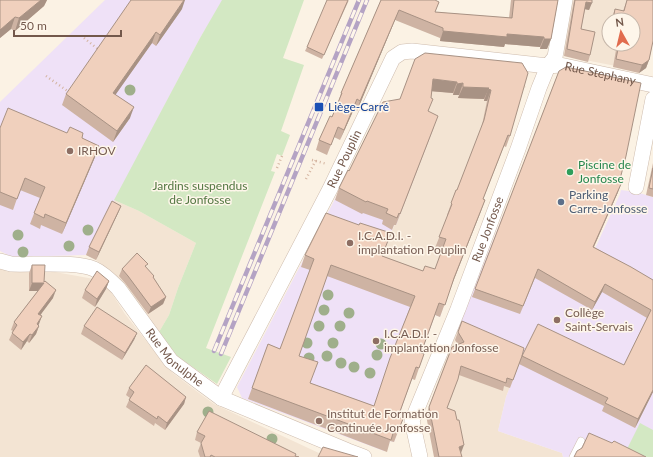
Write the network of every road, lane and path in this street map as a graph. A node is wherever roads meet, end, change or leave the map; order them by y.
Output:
1 (566, 0) edge
2 (84, 38) dead end
3 (99, 50) edge
4 (548, 66) junction
5 (46, 76) dead end
6 (653, 85) edge
7 (70, 93) edge
8 (652, 108) edge
9 (282, 156) dead end
10 (316, 160) dead end
11 (277, 168) dead end
12 (306, 179) dead end
13 (636, 187) dead end
14 (0, 261) edge
15 (221, 398) junction
16 (581, 441) dead end
17 (364, 457) edge
18 (420, 457) edge
19 (573, 457) edge

1 - 4 street, Rue Jonfosse
2 - 3 path
4 - 6 street, Rue Stephany
4 - 15 street, Rue Pouplin
4 - 18 street, Rue Jonfosse
5 - 7 path
8 - 13 street
9 - 11 path
10 - 12 path
14 - 15 street, Rue Monulphe
15 - 17 street, Rue Monulphe
16 - 19 lane

